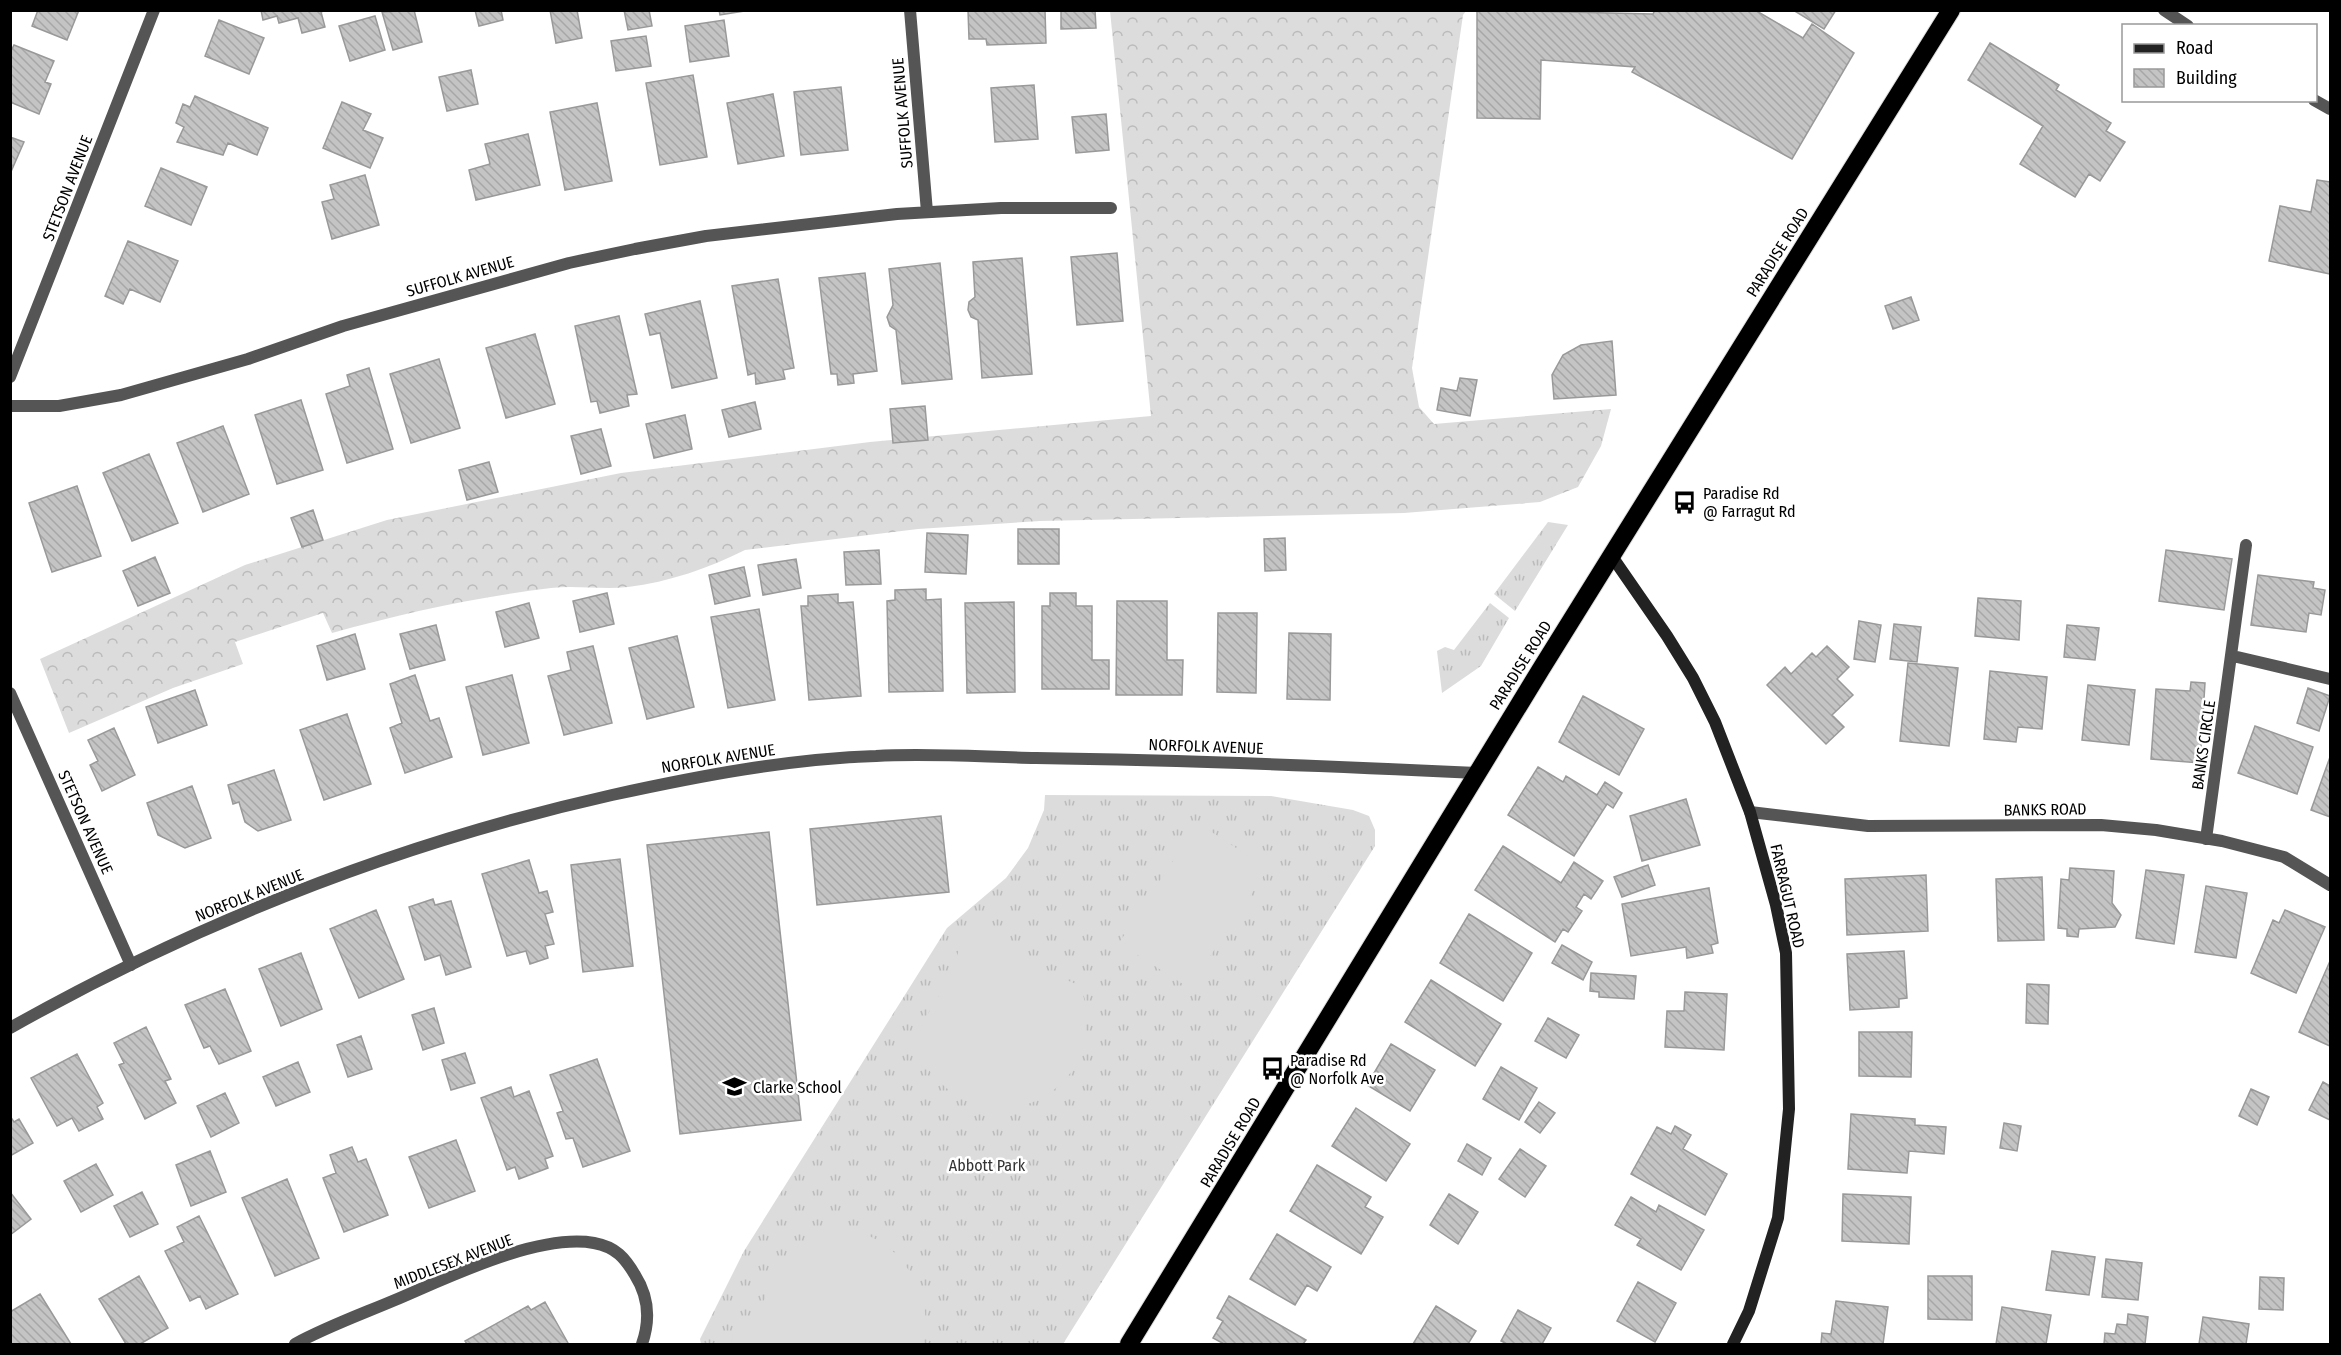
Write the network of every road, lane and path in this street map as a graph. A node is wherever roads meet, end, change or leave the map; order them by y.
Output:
1 (154, 10) edge
2 (910, 10) edge
3 (1951, 10) edge
4 (2164, 10) edge
5 (2185, 24) edge
6 (2317, 102) edge
7 (2331, 109) edge
8 (1111, 208) dead end
9 (927, 212) junction
10 (10, 377) edge
11 (10, 406) edge
12 (2246, 545) dead end
13 (1611, 555) junction
14 (2233, 656) junction
15 (2331, 679) edge
16 (10, 693) edge
17 (1478, 773) junction
18 (1750, 812) junction
19 (2206, 838) junction
20 (2331, 885) edge
21 (131, 965) junction
22 (10, 1028) edge
23 (295, 1344) edge
24 (642, 1344) edge
25 (1129, 1344) edge
26 (1732, 1344) edge

1 - 10 street, STETSON AVENUE
2 - 9 street, SUFFOLK AVENUE
3 - 13 highway, PARADISE ROAD
4 - 5 street
6 - 7 street
8 - 9 street, SUFFOLK AVENUE
9 - 11 street, SUFFOLK AVENUE
12 - 14 street, BANKS CIRCLE
13 - 17 highway, PARADISE ROAD
13 - 18 street, FARRAGUT ROAD
14 - 15 street
14 - 19 street, BANKS CIRCLE
16 - 21 street, STETSON AVENUE
17 - 21 street, NORFOLK AVENUE
17 - 25 highway, PARADISE ROAD
18 - 19 street, BANKS ROAD
18 - 26 street, FARRAGUT ROAD
19 - 20 street, BANKS ROAD
21 - 22 street, NORFOLK AVENUE
23 - 24 street, MIDDLESEX AVENUE

